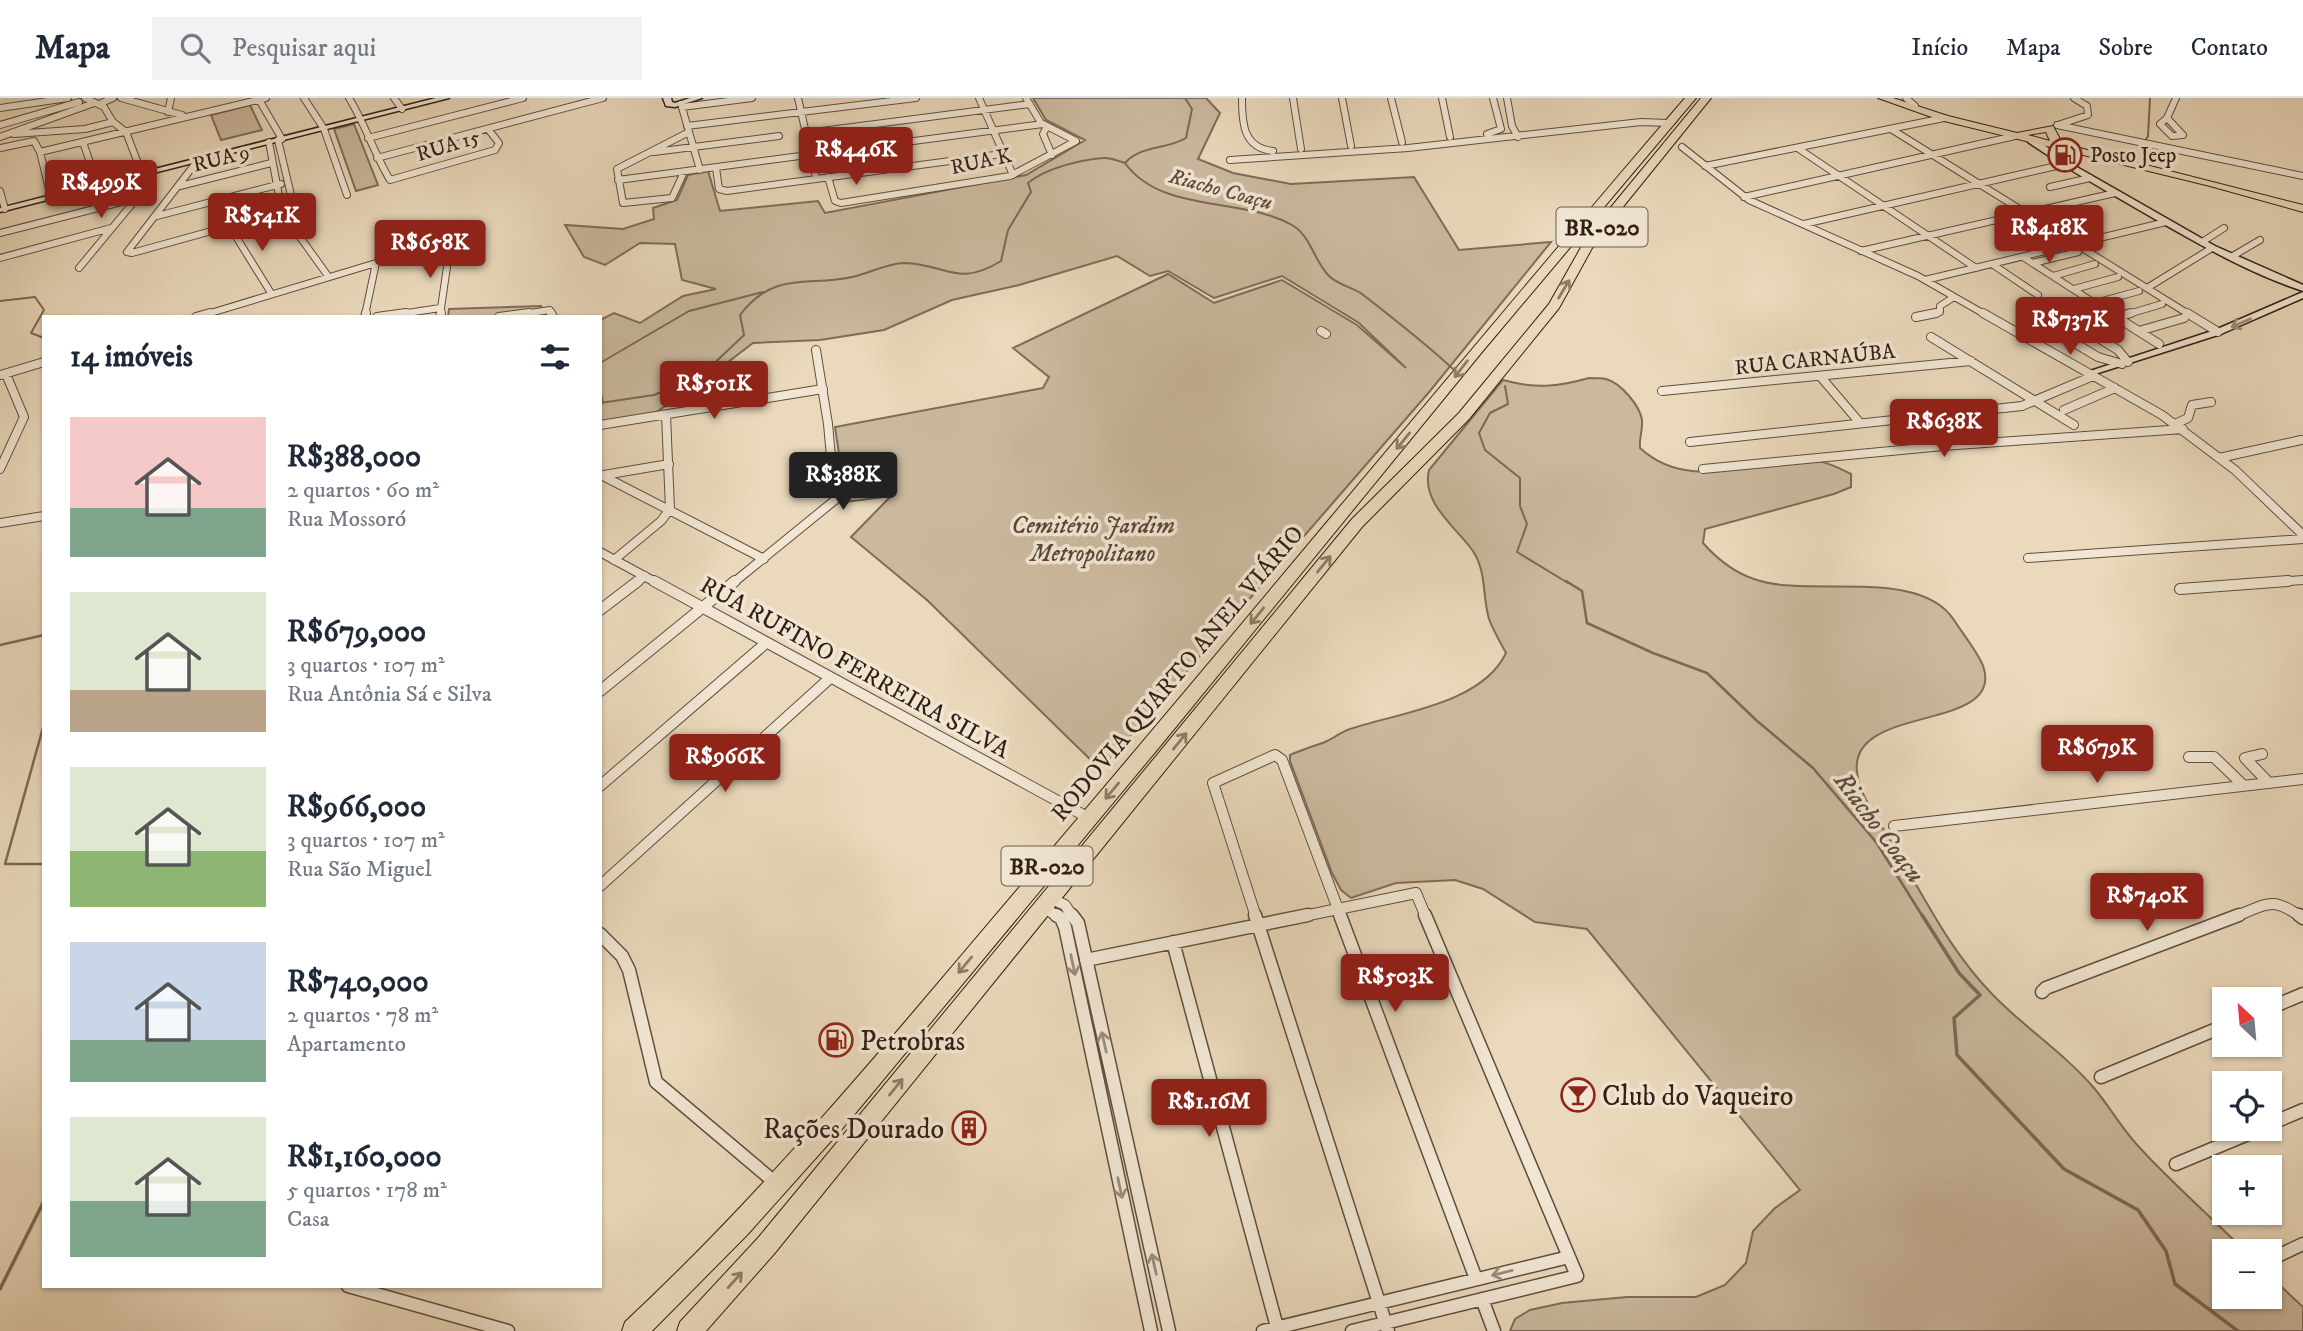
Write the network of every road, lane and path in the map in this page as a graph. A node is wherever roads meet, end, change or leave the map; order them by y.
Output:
1 (68, 98) edge
2 (113, 98) edge
3 (121, 98) edge
4 (171, 98) edge
5 (304, 98) edge
6 (349, 98) edge
7 (394, 98) edge
8 (440, 98) edge
9 (523, 98) edge
10 (570, 98) edge
11 (604, 98) edge
12 (667, 98) edge
13 (698, 98) edge
14 (752, 98) edge
15 (798, 98) edge
16 (916, 98) edge
17 (979, 98) edge
18 (1242, 98) edge
19 (1293, 98) edge
20 (1342, 98) edge
21 (1391, 98) edge
22 (1442, 98) edge
23 (1493, 98) edge
24 (1507, 98) edge
25 (1690, 98) edge
26 (1706, 98) edge
27 (1883, 98) edge
28 (1894, 98) edge
29 (2074, 98) edge
30 (2176, 98) edge
31 (86, 99) edge
32 (261, 99) edge
33 (1028, 101) edge
34 (1910, 102) edge
35 (96, 103) junction
36 (576, 105) junction
37 (681, 105) junction
38 (0, 108) edge
39 (401, 108) junction
40 (14, 111) dead end
41 (984, 111) junction
42 (168, 112) junction
43 (801, 113) junction
44 (0, 114) edge
45 (189, 116) junction
46 (361, 118) junction
47 (1944, 118) junction
48 (2167, 118) dead end
49 (113, 122) junction
50 (1641, 122) junction
51 (0, 125) edge
52 (1045, 125) junction
53 (1512, 126) junction
54 (323, 127) junction
55 (2053, 127) junction
56 (1665, 128) junction
57 (488, 129) junction
58 (688, 129) junction
59 (1891, 129) junction
60 (126, 132) junction
61 (993, 132) junction
62 (806, 133) junction
63 (14, 134) junction
64 (1531, 135) junction
65 (779, 136) dead end
66 (2023, 136) junction
67 (0, 137) edge
68 (1450, 137) junction
69 (1518, 137) junction
70 (368, 138) junction
71 (277, 139) junction
72 (2056, 141) junction
73 (83, 142) junction
74 (1402, 142) junction
75 (1351, 146) junction
76 (1682, 146) dead end
77 (0, 148) edge
78 (694, 148) junction
79 (1301, 149) junction
80 (1799, 149) junction
81 (647, 153) junction
82 (40, 154) junction
83 (1002, 154) junction
84 (1052, 155) junction
85 (811, 156) junction
86 (1934, 156) junction
87 (377, 158) junction
88 (198, 160) junction
89 (1230, 160) dead end
90 (271, 163) junction
91 (2065, 164) junction
92 (1705, 166) junction
93 (716, 168) junction
94 (700, 170) junction
95 (684, 172) junction
96 (142, 173) junction
97 (1013, 175) junction
98 (1840, 176) junction
99 (2303, 176) edge
100 (828, 177) junction
101 (816, 178) junction
102 (2090, 178) junction
103 (618, 180) junction
104 (288, 182) junction
105 (98, 184) junction
106 (1616, 184) junction
107 (1979, 184) junction
108 (276, 185) junction
109 (180, 186) junction
110 (2050, 187) dead end
111 (1633, 188) junction
112 (0, 191) edge
113 (2115, 193) junction
114 (347, 195) dead end
115 (50, 196) junction
116 (1744, 197) junction
117 (137, 198) junction
118 (2301, 203) edge
119 (1883, 206) junction
120 (2, 208) edge
121 (282, 212) junction
122 (2027, 214) junction
123 (156, 216) junction
124 (2166, 222) junction
125 (1803, 224) junction
126 (230, 227) junction
127 (113, 228) junction
128 (2224, 228) dead end
129 (0, 233) edge
130 (1928, 236) junction
131 (2260, 240) dead end
132 (2202, 242) junction
133 (450, 246) dead end
134 (2212, 247) junction
135 (2077, 248) junction
136 (1861, 251) junction
137 (2024, 257) junction
138 (2231, 257) junction
139 (0, 258) edge
140 (2033, 263) junction
141 (1992, 264) junction
142 (2095, 264) dead end
143 (79, 268) dead end
144 (1976, 268) junction
145 (328, 276) junction
146 (2053, 276) junction
147 (2118, 277) dead end
148 (1924, 280) junction
149 (2147, 288) junction
150 (2303, 288) edge
151 (2074, 289) junction
152 (2139, 290) dead end
153 (271, 293) junction
154 (2038, 295) dead end
155 (2303, 295) edge
156 (1954, 297) junction
157 (2095, 303) junction
158 (2162, 304) dead end
159 (440, 308) junction
160 (1507, 312) junction
161 (2057, 312) dead end
162 (216, 314) edge
163 (366, 315) edge
164 (391, 315) edge
165 (440, 315) edge
166 (518, 315) edge
167 (552, 315) edge
168 (1916, 317) dead end
169 (2117, 317) junction
170 (2033, 318) dead end
171 (2184, 318) dead end
172 (1540, 321) junction
173 (2139, 331) junction
174 (2218, 332) junction
175 (1931, 337) dead end
176 (2159, 344) dead end
177 (816, 350) dead end
178 (1971, 361) junction
179 (42, 363) edge
180 (2125, 363) junction
181 (3, 374) edge
182 (2092, 374) junction
183 (1820, 376) junction
184 (2115, 388) junction
185 (823, 389) junction
186 (1662, 391) dead end
187 (2033, 399) junction
188 (2211, 402) dead end
189 (1429, 409) junction
190 (2064, 410) dead end
191 (666, 415) junction
192 (1460, 420) junction
193 (1858, 421) junction
194 (602, 425) edge
195 (2074, 425) dead end
196 (2179, 427) junction
197 (2301, 440) dead end
198 (1690, 442) dead end
199 (2220, 457) junction
200 (669, 464) junction
201 (0, 469) edge
202 (1703, 469) dead end
203 (602, 476) edge
204 (670, 509) junction
205 (42, 516) edge
206 (0, 523) edge
207 (2303, 537) edge
208 (602, 553) edge
209 (2028, 558) dead end
210 (614, 559) junction
211 (764, 559) junction
212 (645, 576) junction
213 (2303, 580) edge
214 (2180, 589) dead end
215 (602, 608) edge
216 (704, 608) junction
217 (766, 643) junction
218 (829, 679) junction
219 (602, 689) edge
220 (2262, 754) dead end
221 (2189, 757) dead end
222 (2303, 779) edge
223 (2268, 782) junction
224 (602, 784) edge
225 (2243, 785) junction
226 (1089, 818) junction
227 (1894, 826) dead end
228 (602, 885) edge
229 (1022, 897) junction
230 (1048, 904) junction
231 (1338, 909) junction
232 (2303, 918) edge
233 (1258, 924) junction
234 (602, 935) edge
235 (1173, 942) junction
236 (1086, 960) junction
237 (2042, 992) dead end
238 (2303, 994) edge
239 (2282, 1003) edge
240 (917, 1022) junction
241 (2212, 1031) edge
242 (939, 1034) junction
243 (2101, 1077) dead end
244 (2303, 1110) edge
245 (2282, 1120) edge
246 (1124, 1131) junction
247 (1109, 1135) junction
248 (2231, 1141) edge
249 (2176, 1164) dead end
250 (778, 1185) junction
251 (2303, 1244) edge
252 (2282, 1254) edge
253 (1569, 1257) junction
254 (1476, 1279) junction
255 (355, 1288) edge
256 (1482, 1299) junction
257 (1379, 1303) junction
258 (1387, 1327) edge
259 (1277, 1328) junction
260 (508, 1331) edge
261 (634, 1331) edge
262 (689, 1331) edge
263 (1151, 1331) edge
264 (1169, 1331) edge
265 (1263, 1331) edge
266 (1352, 1331) edge
267 (1493, 1331) edge

1 - 38 street
2 - 35 street
3 - 42 street
4 - 42 street
5 - 54 street
6 - 46 street
7 - 39 street
8 - 39 street
9 - 70 street
10 - 36 street
11 - 36 street
12 - 37 street
13 - 37 street
14 - 37 street
15 - 43 street
16 - 43 street
17 - 41 street
18 - 79 street
19 - 79 street
20 - 75 street
21 - 74 street
22 - 68 street
23 - 68 street
24 - 53 street
25 - 56 highway, RODOVIA QUARTO ANEL VIÁRIO / BR-020
26 - 111 highway, RODOVIA QUARTO ANEL VIÁRIO / BR-020
27 - 47 highway
28 - 34 highway
29 - 55 street
30 - 48 street
31 - 35 street
31 - 51 street
32 - 45 street
32 - 71 street
33 - 41 street
33 - 52 street
34 - 66 highway
35 - 49 street
35 - 63 street
36 - 57 street
37 - 58 street
39 - 46 street
40 - 44 street
41 - 61 street
41 - 62 street
42 - 45 street
43 - 58 street
43 - 62 street
45 - 60 street
46 - 54 street
46 - 70 street
47 - 59 street
47 - 66 highway
49 - 60 street
49 - 63 street
50 - 56 street
50 - 56 street
50 - 64 street
52 - 61 street
52 - 84 street
52 - 84 street, RUA K
53 - 64 street
53 - 69 street
54 - 71 street
54 - 114 street
55 - 66 highway
55 - 72 highway
55 - 99 street
56 - 106 highway, RODOVIA QUARTO ANEL VIÁRIO / BR-020
57 - 87 street
57 - 87 street, RUA 15
58 - 78 street
58 - 81 street
59 - 80 street
59 - 86 street
60 - 73 street
60 - 96 street
61 - 83 street
61 - 85 street
62 - 85 street
63 - 67 street
64 - 69 street
65 - 78 street
66 - 72 highway
66 - 86 street
66 - 91 street
66 - 118 highway
68 - 74 street
69 - 89 street
70 - 87 street
71 - 88 street
71 - 90 street
71 - 96 street
71 - 104 street
72 - 118 highway
73 - 82 street
73 - 105 street
74 - 75 street
75 - 79 street
76 - 92 street
77 - 82 street
78 - 81 street
78 - 94 street
80 - 92 street
80 - 98 street
81 - 103 street
82 - 115 street
83 - 97 street
83 - 100 street
84 - 97 street, RUA K
85 - 93 street
85 - 101 street
86 - 98 street
86 - 107 street
88 - 96 street
88 - 109 street
90 - 108 street
90 - 109 street, RUA 9
91 - 102 street
91 - 107 street
92 - 116 street
93 - 94 street
93 - 101 street
94 - 95 street
95 - 103 street
95 - 103 street
96 - 105 street
96 - 117 street
97 - 100 street, RUA K
98 - 116 street
98 - 119 street
100 - 101 street
102 - 110 street
102 - 113 street
104 - 108 street
104 - 121 street
105 - 115 street
106 - 111 highway
106 - 160 highway, RODOVIA QUARTO ANEL VIÁRIO / BR-020
107 - 119 street
107 - 122 street
108 - 121 street
108 - 123 street
109 - 123 street
172 -> 111 highway, RODOVIA QUARTO ANEL VIÁRIO / BR-020
112 - 120 street
113 - 122 street
113 - 124 street
115 - 120 street
116 - 125 street
117 - 127 street
117 - 129 street
119 - 125 street
119 - 130 street
121 - 126 street
121 - 145 street
122 - 130 street
122 - 135 street
123 - 126 street
124 - 132 street
124 - 135 street
125 - 136 street
126 - 153 street
127 - 139 street
127 - 143 street
128 - 132 street
130 - 136 street
130 - 144 street
131 - 138 street
132 - 134 street
133 - 159 street
134 - 138 street
134 - 149 street
135 - 137 street
135 - 140 street
135 - 149 street
136 - 148 street
137 - 140 street
137 - 141 street
138 - 150 street
140 - 146 street
141 - 144 street
141 - 154 street
142 - 146 street
144 - 148 street
145 - 153 street
145 - 163 street
146 - 151 street
147 - 151 street
148 - 156 street
149 - 174 street
151 - 157 street
152 - 157 street
153 - 162 street
155 -> 174 street
156 - 168 street
156 - 182 street
157 - 169 street
158 - 169 street
159 - 164 street
159 - 165 street
160 - 172 highway
160 -> 189 highway, RODOVIA QUARTO ANEL VIÁRIO / BR-020
161 - 180 street
166 - 167 street
169 - 173 street
170 - 180 street
171 - 173 street
172 - 192 highway, RODOVIA QUARTO ANEL VIÁRIO / BR-020
173 - 176 street
174 - 180 street
175 - 178 street
177 - 185 street
178 - 183 street, RUA CARNAÚBA
178 - 187 street
179 - 181 street
180 - 182 street
181 - 201 street
182 - 184 street
182 - 187 street
183 - 186 street, RUA CARNAÚBA
183 - 193 street
184 - 190 street
184 - 196 street
185 - 191 street
185 - 211 street
187 - 193 street
187 - 195 street
188 - 196 street
189 - 192 highway
189 -> 226 highway, RODOVIA QUARTO ANEL VIÁRIO / BR-020
191 - 194 street
191 - 200 street
230 -> 192 highway, RODOVIA QUARTO ANEL VIÁRIO / BR-020
193 - 198 street
196 - 199 street
196 - 202 street
197 - 199 street
199 - 207 street
200 - 203 street
200 - 204 street
203 - 204 street
204 - 210 street
204 - 211 street
205 - 206 street
207 - 209 street
208 - 210 street, RUA RUFINO FERREIRA SILVA
210 - 212 street, RUA RUFINO FERREIRA SILVA
211 - 216 street
212 - 215 street
212 - 216 street, RUA RUFINO FERREIRA SILVA
213 - 214 street
216 - 217 street, RUA RUFINO FERREIRA SILVA
216 - 219 street
217 - 218 street, RUA RUFINO FERREIRA SILVA
217 - 224 street
218 - 226 street, RUA RUFINO FERREIRA SILVA
218 - 228 street
220 - 223 street
221 - 225 street
222 - 223 street
223 - 225 street
225 - 227 street
226 - 229 highway, RODOVIA QUARTO ANEL VIÁRIO / BR-020
229 - 230 highway
229 -> 240 highway, RODOVIA QUARTO ANEL VIÁRIO / BR-020
230 - 236 street
230 - 242 highway, RODOVIA QUARTO ANEL VIÁRIO / BR-020
230 -> 247 street
231 - 233 street
231 - 233 street
231 - 253 street
231 - 254 street
232 - 237 street
233 - 235 street
233 - 257 street
234 - 250 street
235 - 236 street
235 - 259 street
246 -> 236 street
238 - 239 street
240 - 242 highway
240 - 250 highway, RODOVIA QUARTO ANEL VIÁRIO / BR-020
241 - 243 street
262 -> 242 highway, RODOVIA QUARTO ANEL VIÁRIO / BR-020
244 - 245 street
246 - 247 street
264 -> 246 street
247 -> 263 street
248 - 249 street
250 - 261 highway, RODOVIA QUARTO ANEL VIÁRIO / BR-020
251 - 252 street
253 -> 254 street
253 - 256 street
254 - 257 street
255 - 260 street
256 - 258 street
256 - 267 street
257 - 258 street
257 - 259 street
258 - 266 street
259 - 265 street

